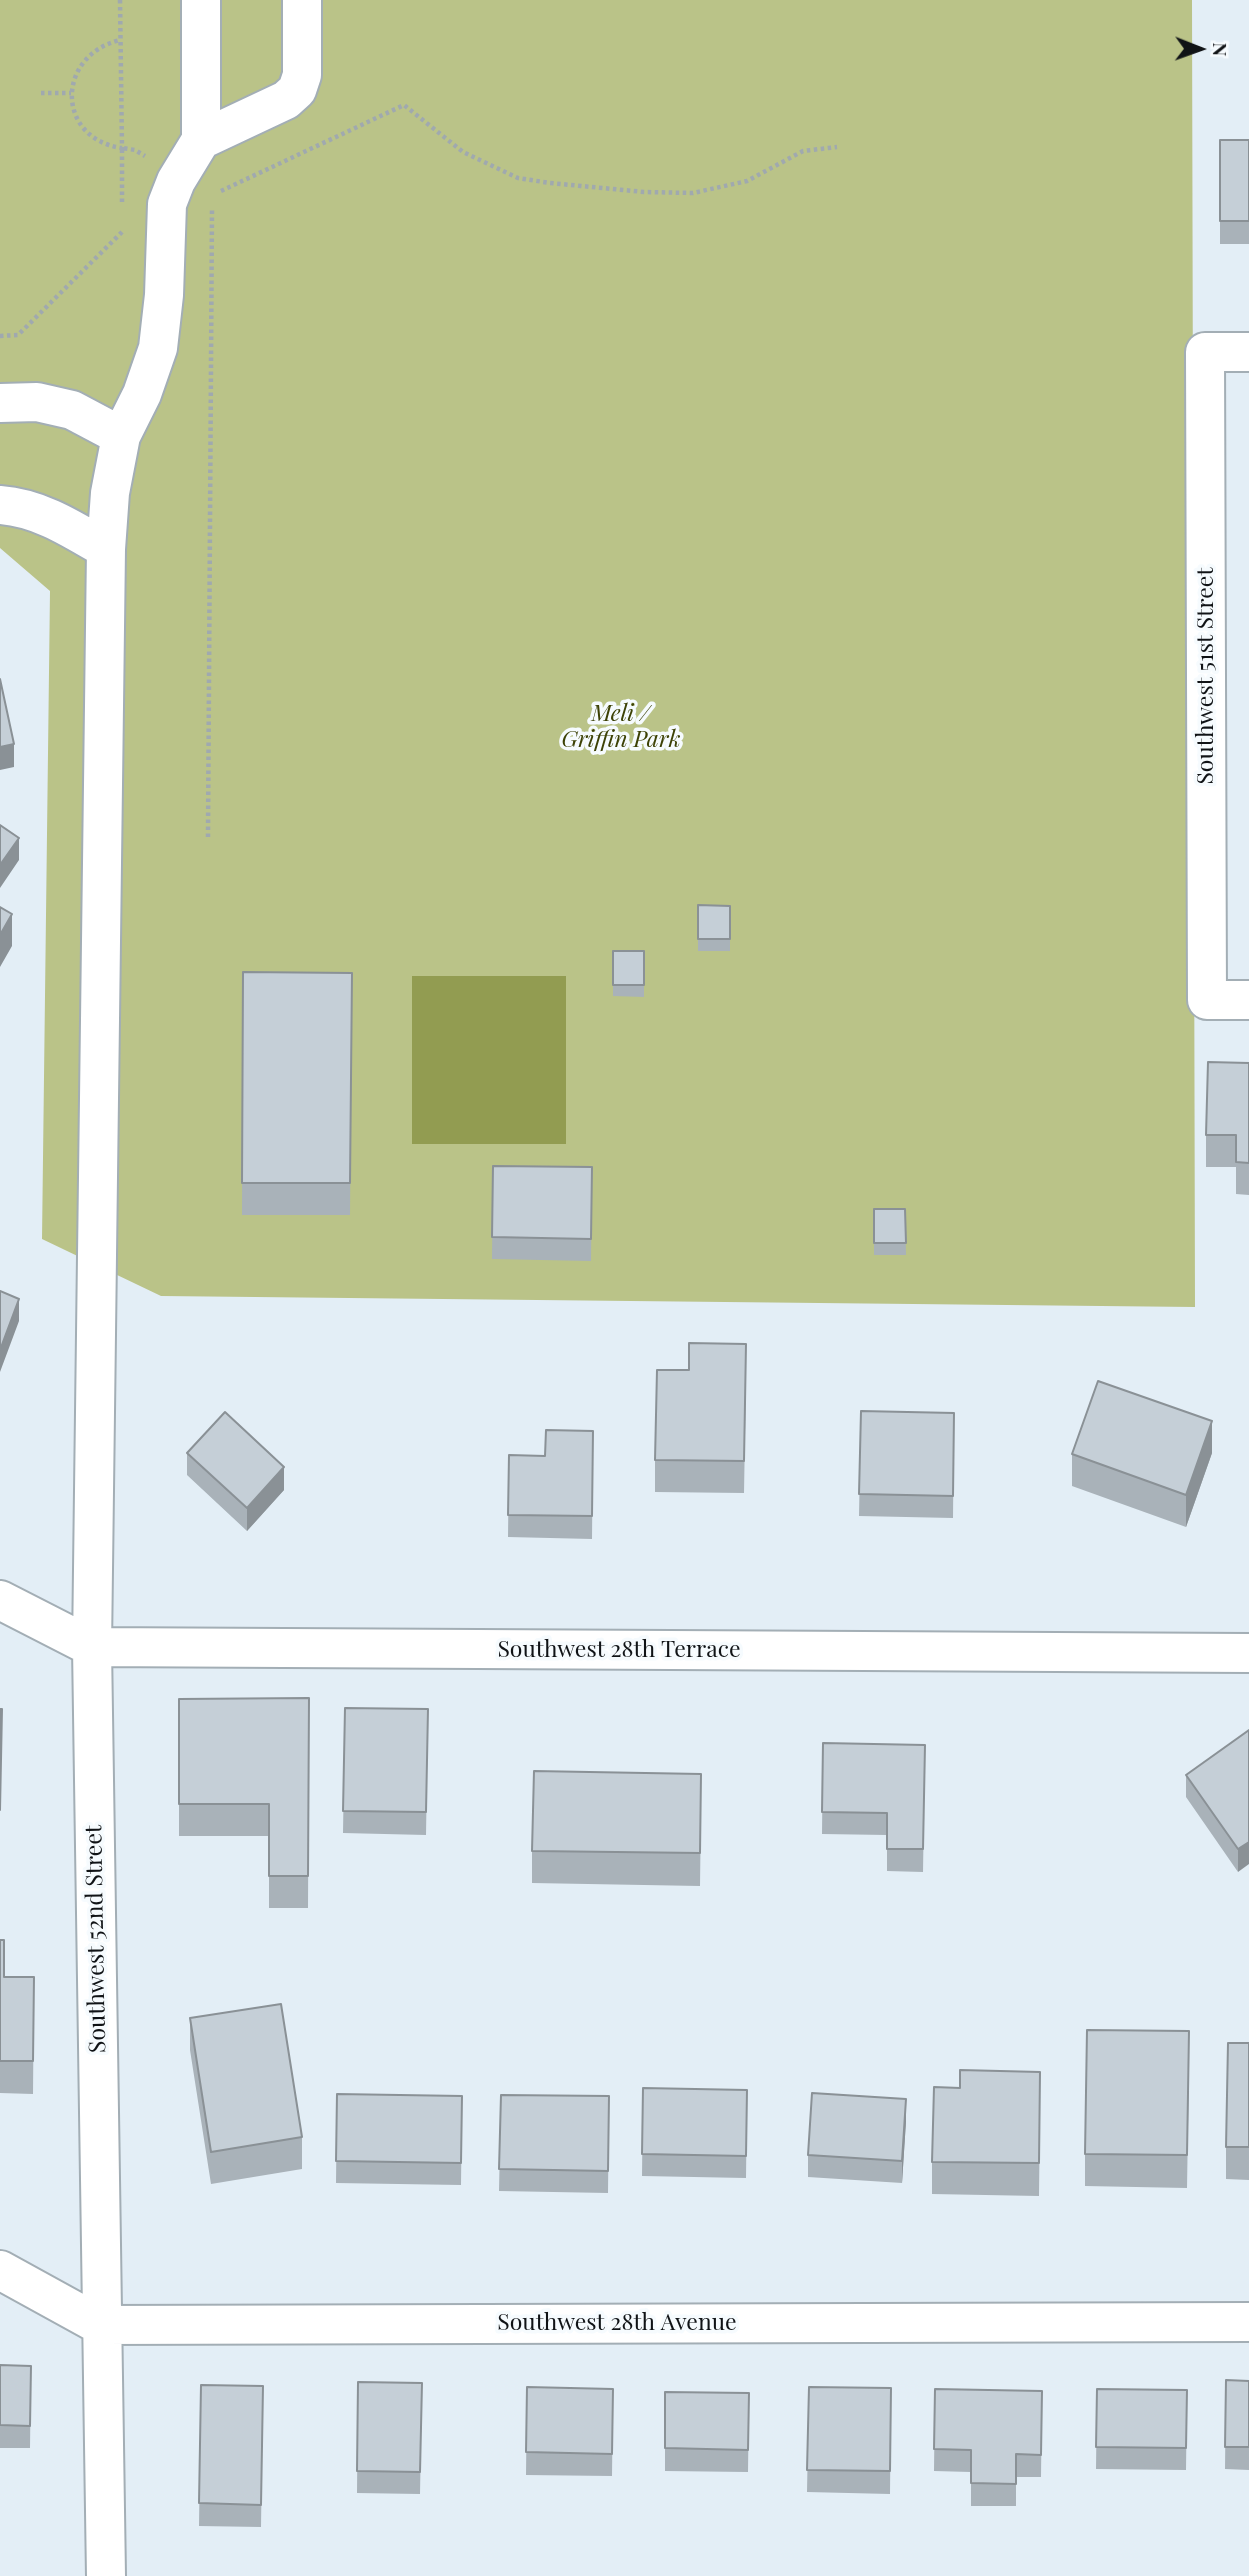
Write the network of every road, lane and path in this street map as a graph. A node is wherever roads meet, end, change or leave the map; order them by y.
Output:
1 (120, 0) edge
2 (201, 0) edge
3 (302, 0) edge
4 (120, 40) junction
5 (41, 93) dead end
6 (71, 93) junction
7 (201, 140) junction
8 (836, 147) dead end
9 (122, 148) junction
10 (153, 163) dead end
11 (204, 202) dead end
12 (212, 208) junction
13 (122, 209) dead end
14 (122, 221) dead end
15 (0, 335) edge
16 (1249, 352) edge
17 (0, 403) edge
18 (121, 436) junction
19 (0, 505) edge
20 (106, 549) junction
21 (208, 837) dead end
22 (1249, 1000) edge
23 (0, 1600) edge
24 (92, 1647) junction
25 (1249, 1653) edge
26 (0, 2270) edge
27 (1249, 2322) edge
28 (100, 2325) junction
29 (106, 2576) edge

1 - 4 path
2 - 7 street
3 - 7 street
4 - 6 path
4 - 9 path
5 - 6 path
6 - 9 path
7 - 18 street, Southwest 52nd Street
8 - 12 path
9 - 10 path
9 - 13 path
11 - 12 path
12 - 21 path
14 - 15 path
16 - 22 street, Southwest 51st Street
17 - 18 street
18 - 20 street, Southwest 52nd Street
19 - 20 street
20 - 24 street, Southwest 52nd Street
23 - 24 street, Southwest 28th Terrace
24 - 25 street, Southwest 28th Terrace
24 - 28 street, Southwest 52nd Street
26 - 28 street, Southwest 28th Avenue
27 - 28 street, Southwest 28th Avenue
28 - 29 street, Southwest 52nd Street

